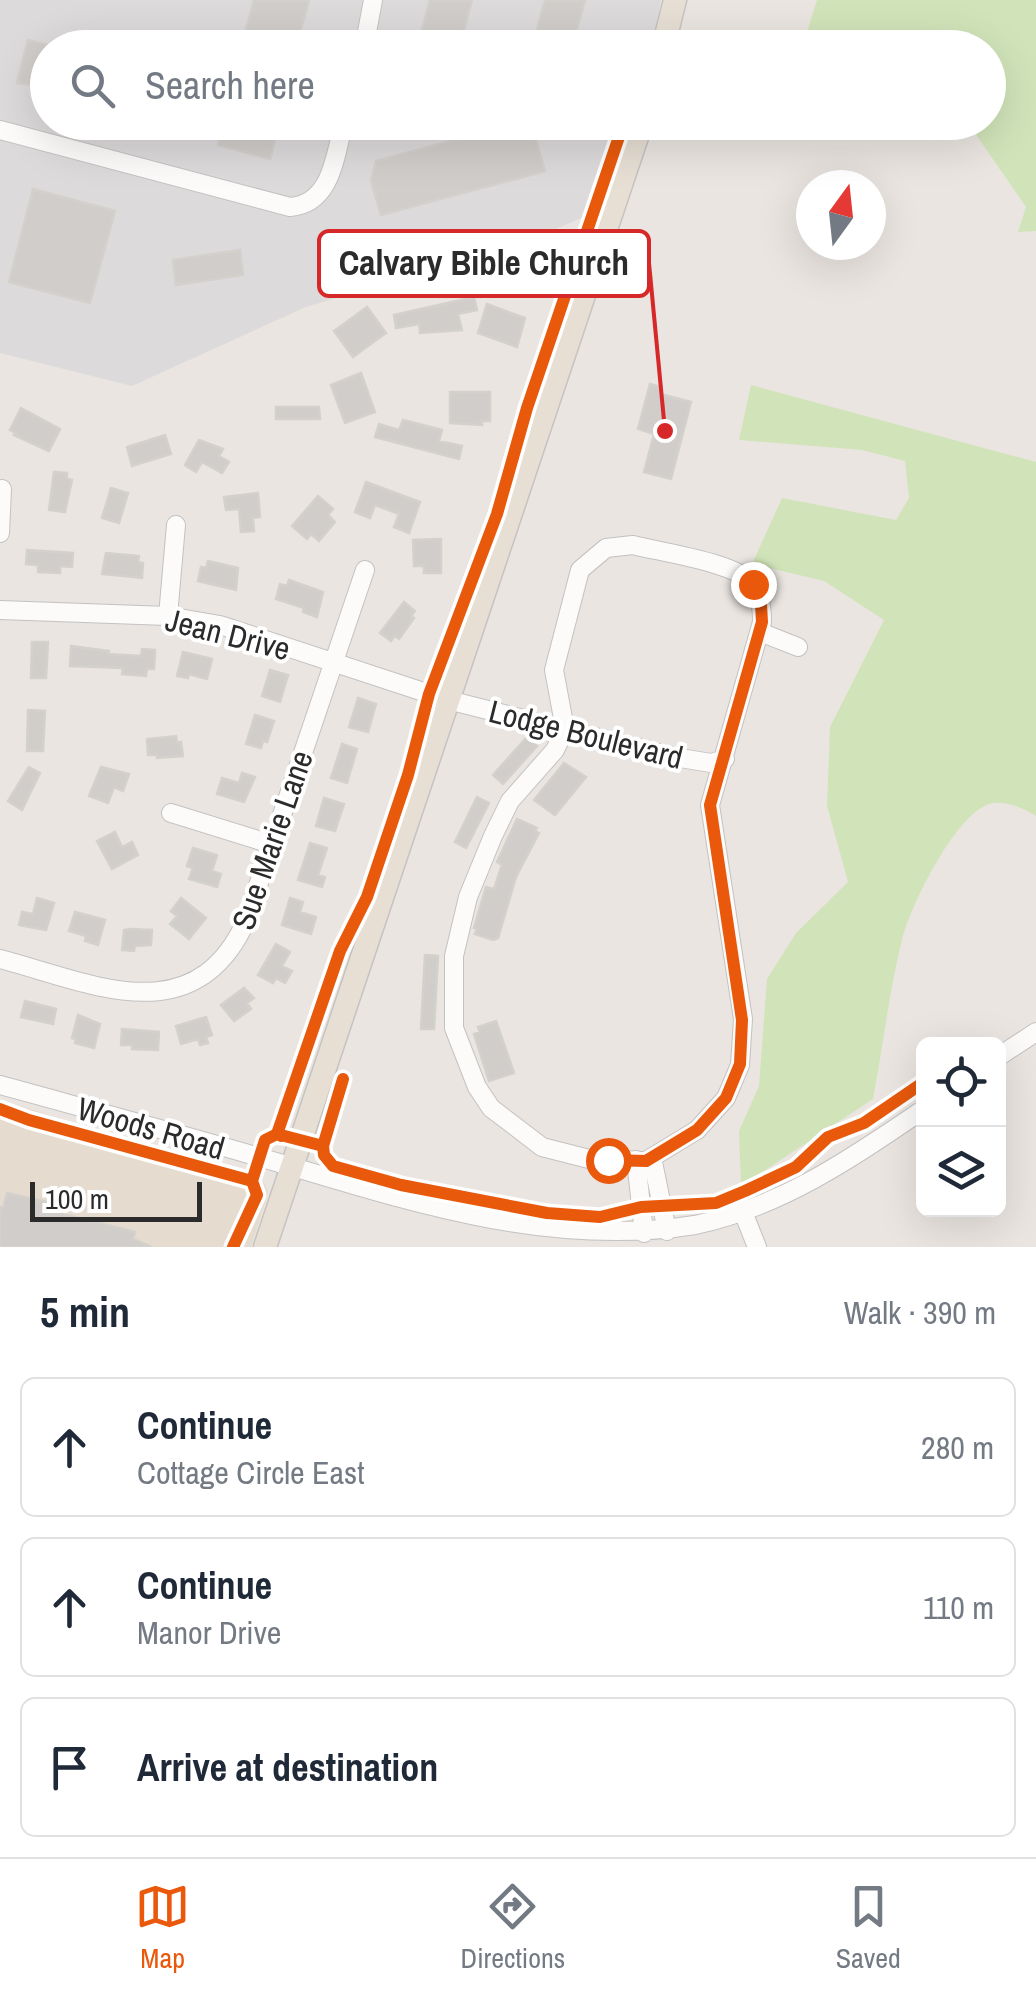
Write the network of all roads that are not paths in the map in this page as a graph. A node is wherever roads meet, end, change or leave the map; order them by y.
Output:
1 (373, 0) edge
2 (675, 0) edge
3 (367, 30) edge
4 (668, 30) edge
5 (0, 130) edge
6 (30, 138) edge
7 (38, 140) edge
8 (339, 140) edge
9 (636, 140) edge
10 (2, 489) edge
11 (176, 525) dead end
12 (0, 533) edge
13 (366, 570) dead end
14 (0, 610) edge
15 (168, 616) junction
16 (760, 632) junction
17 (798, 647) dead end
18 (332, 662) junction
19 (448, 700) junction
20 (564, 729) junction
21 (724, 759) junction
22 (171, 813) dead end
23 (271, 844) junction
24 (0, 959) edge
25 (1036, 1032) edge
26 (1006, 1052) edge
27 (0, 1086) edge
28 (916, 1114) edge
29 (645, 1159) junction
30 (293, 1167) junction
31 (743, 1212) junction
32 (667, 1231) junction
33 (644, 1234) junction
34 (265, 1247) edge
35 (758, 1247) edge

1 - 3 street
2 - 4 main road
5 - 6 street
7 - 8 street
9 - 19 main road
10 - 12 street
11 - 15 street
13 - 18 street, Sue Marie Lane
14 - 15 street, Jean Drive
15 - 18 street, Jean Drive
16 - 17 street
16 - 20 street
16 - 21 street
18 - 19 street, Jean Drive
18 - 23 street, Sue Marie Lane
19 - 20 street, Lodge Boulevard
19 - 30 main road
20 - 21 street, Lodge Boulevard
20 - 29 street
21 - 29 street
22 - 23 street
23 - 24 street, Sue Marie Lane
25 - 26 street
27 - 30 street, Woods Road
28 - 31 street, Woods Road
29 - 32 street
29 - 33 street
30 - 33 street, Woods Road
30 - 34 main road
31 - 32 street, Woods Road
31 - 35 street
32 - 33 street, Woods Road

